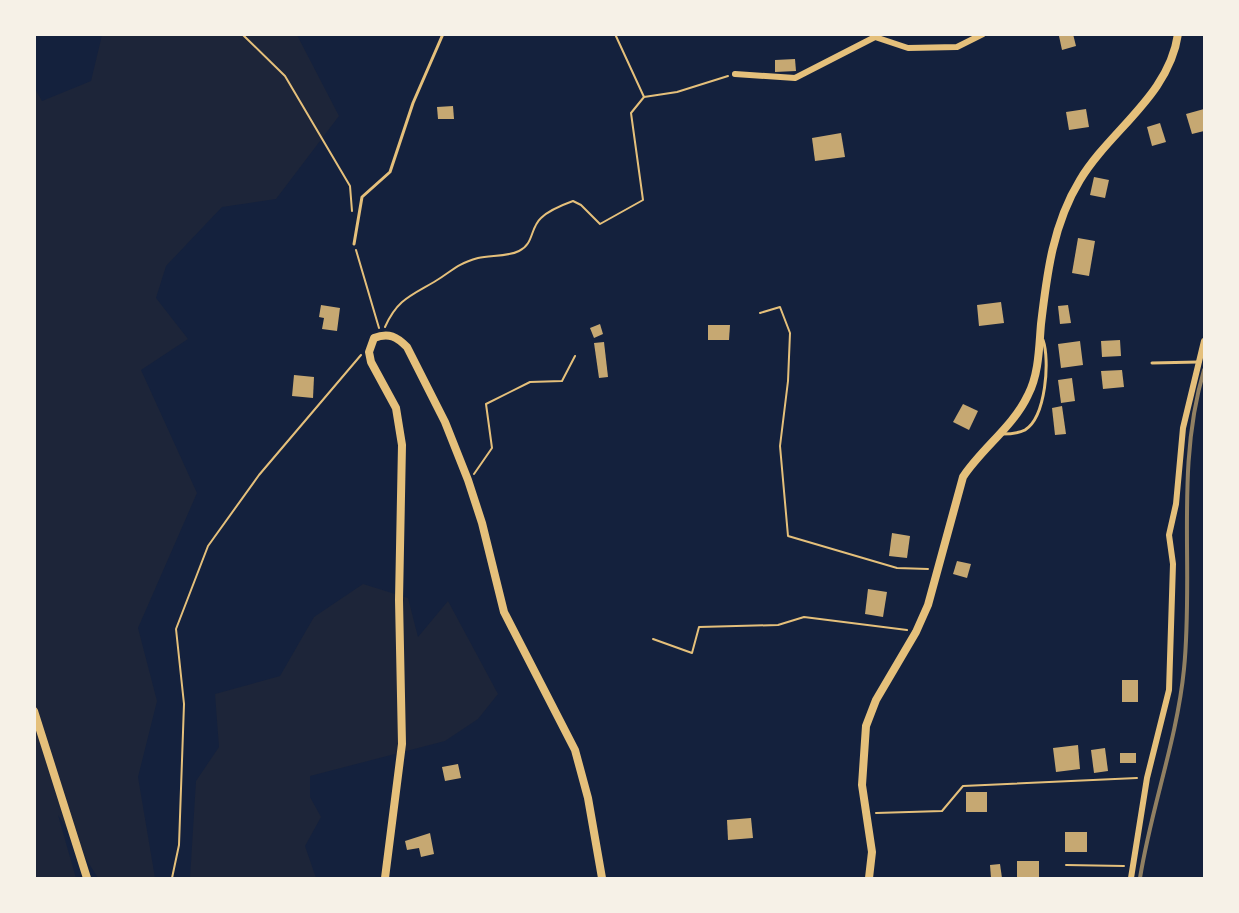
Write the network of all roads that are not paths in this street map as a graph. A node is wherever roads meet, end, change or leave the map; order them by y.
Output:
1 (443, 34) edge
2 (983, 34) edge
3 (1178, 34) edge
4 (735, 74) road end
5 (354, 243) road end
6 (1040, 333) junction
7 (1204, 341) edge
8 (1198, 362) junction
9 (1152, 363) dead end
10 (999, 435) junction
11 (34, 711) edge
12 (87, 879) edge
13 (385, 879) edge
14 (602, 879) edge
15 (869, 879) edge
16 (1131, 879) edge

1 - 5 lane
2 - 4 street
3 - 6 main road
6 - 10 main road
6 - 10 lane
7 - 8 street
8 - 9 lane
8 - 16 street
10 - 15 main road
11 - 12 main road
13 - 14 main road

